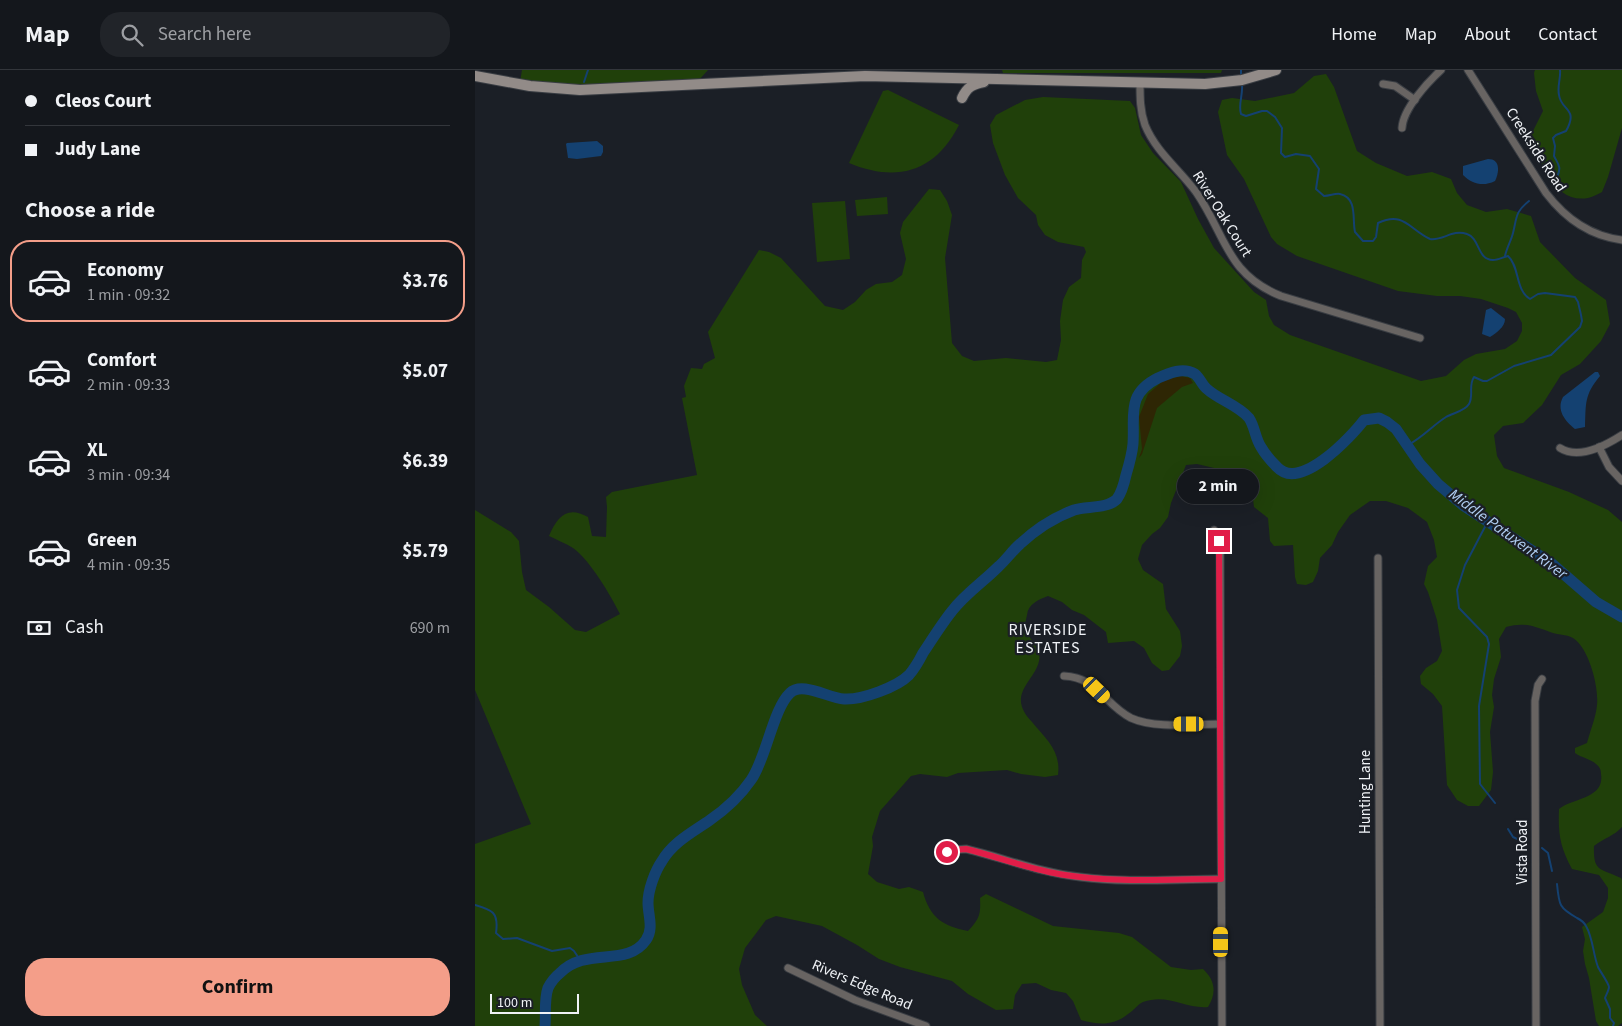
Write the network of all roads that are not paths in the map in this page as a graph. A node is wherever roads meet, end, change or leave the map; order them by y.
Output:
1 (1276, 70) edge
2 (1441, 70) edge
3 (1468, 70) edge
4 (475, 76) edge
5 (935, 78) junction
6 (995, 79) junction
7 (1140, 83) junction
8 (1383, 84) dead end
9 (1415, 100) junction
10 (1403, 128) dead end
11 (1622, 240) edge
12 (1420, 338) dead end
13 (1622, 435) edge
14 (1599, 447) junction
15 (1560, 448) dead end
16 (1622, 481) edge
17 (1214, 530) dead end
18 (1378, 558) dead end
19 (1064, 676) dead end
20 (1542, 679) dead end
21 (1220, 724) junction
22 (947, 852) dead end
23 (1221, 879) junction
24 (788, 968) dead end
25 (906, 1022) edge
26 (926, 1026) edge
27 (1222, 1026) edge
28 (1379, 1026) edge
29 (1536, 1026) edge

1 - 7 main road
2 - 9 street
3 - 11 street, Creekside Road
4 - 5 main road
5 - 6 main road
5 - 6 main road
6 - 7 main road
7 - 12 street, River Oak Court
8 - 9 street
9 - 10 street
13 - 14 street
14 - 15 street
14 - 16 street
17 - 21 street
18 - 28 street, Hunting Lane
19 - 21 street
20 - 29 street, Vista Road
21 - 23 street
22 - 23 street
23 - 27 street
24 - 25 street, Rivers Edge Road
25 - 26 street, Rivers Edge Road

